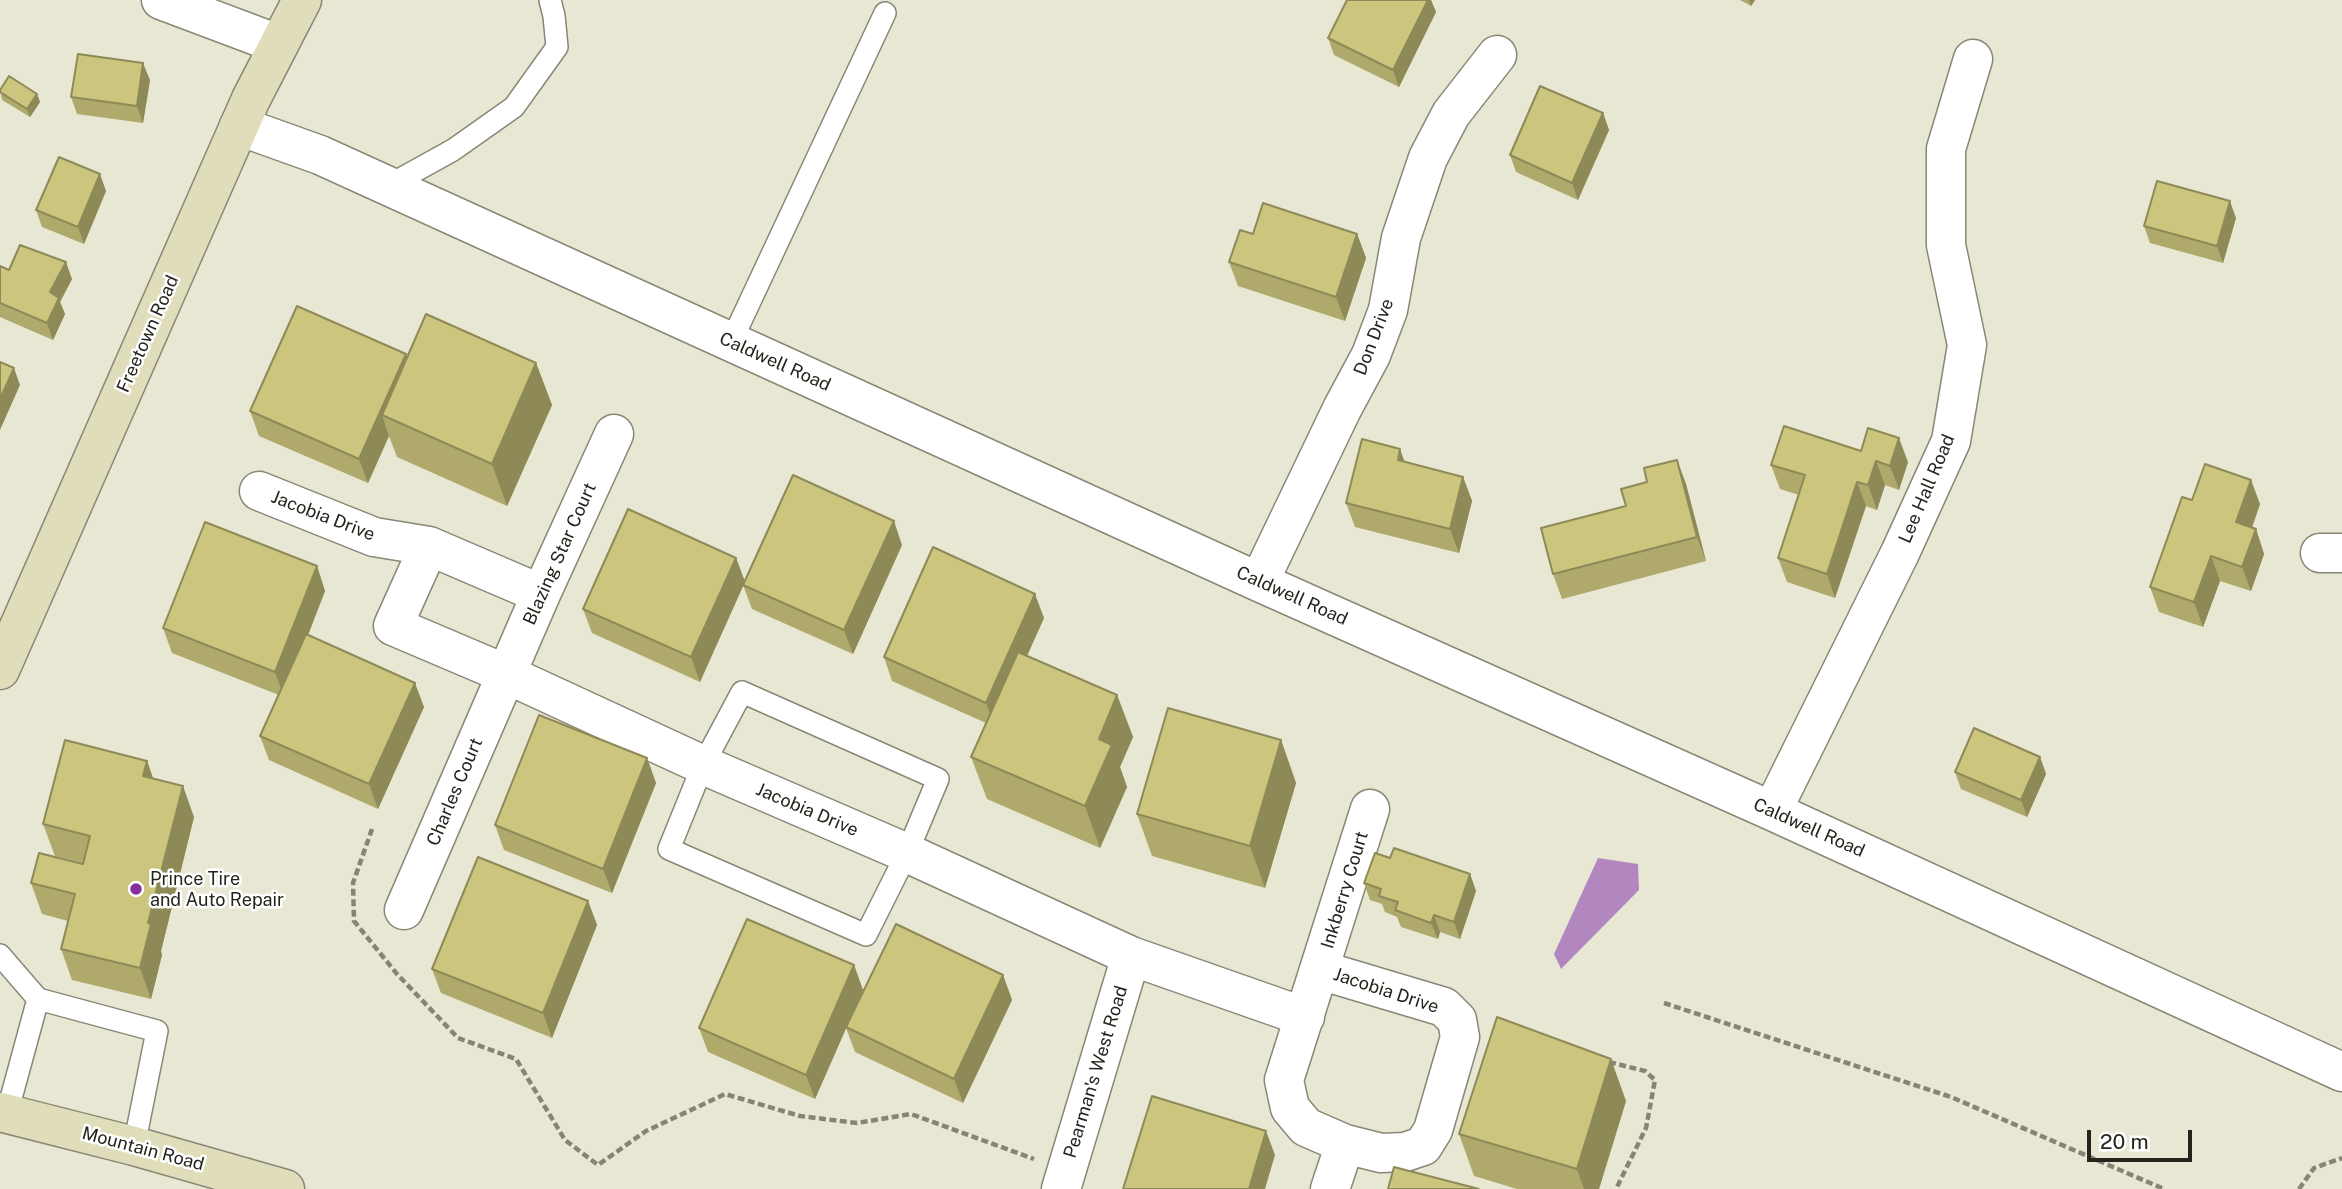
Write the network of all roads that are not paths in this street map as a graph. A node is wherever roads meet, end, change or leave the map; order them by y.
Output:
1 (162, 0) edge
2 (302, 0) edge
3 (550, 0) edge
4 (885, 13) dead end
5 (278, 44) junction
6 (1497, 55) dead end
7 (1973, 59) dead end
8 (239, 127) junction
9 (388, 186) junction
10 (731, 342) junction
11 (614, 434) dead end
12 (259, 491) dead end
13 (429, 546) junction
14 (1259, 582) junction
15 (541, 594) junction
16 (11, 619) edge
17 (0, 670) edge
18 (506, 674) junction
19 (703, 765) junction
20 (1370, 810) dead end
21 (1772, 811) junction
22 (907, 853) junction
23 (404, 910) dead end
24 (0, 955) edge
25 (1131, 956) junction
26 (1320, 970) junction
27 (38, 999) junction
28 (1305, 1017) junction
29 (2342, 1072) edge
30 (3, 1112) edge
31 (1345, 1144) junction
32 (134, 1146) junction
33 (1052, 1176) edge
34 (285, 1189) edge
35 (1330, 1189) edge

1 - 5 street
2 - 5 street, Freetown Road
3 - 9 lane
4 - 10 lane
5 - 8 street, Freetown Road
6 - 14 street, Don Drive
7 - 21 street, Lee Hall Road
8 - 9 street, Caldwell Road
8 - 16 street, Freetown Road
9 - 10 street, Caldwell Road
10 - 14 street, Caldwell Road
11 - 15 street, Blazing Star Court
12 - 13 street, Jacobia Drive
13 - 15 street, Jacobia Drive
13 - 18 street, Jacobia Drive
14 - 21 street, Caldwell Road
15 - 18 street, Blazing Star Court
16 - 17 street, Freetown Road
18 - 19 street, Jacobia Drive
18 - 23 street, Charles Court
19 - 22 street, Jacobia Drive
19 - 22 lane
19 - 22 lane
20 - 26 street, Inkberry Court
21 - 29 street, Caldwell Road
22 - 25 street, Jacobia Drive
24 - 27 lane
25 - 28 street, Jacobia Drive
25 - 33 street, Pearman's West Road
26 - 28 street, Jacobia Drive
26 - 31 street, Jacobia Drive
27 - 30 lane
27 - 32 lane
28 - 31 street, Jacobia Drive
30 - 32 street, Mountain Road
31 - 35 street
32 - 34 street, Mountain Road

